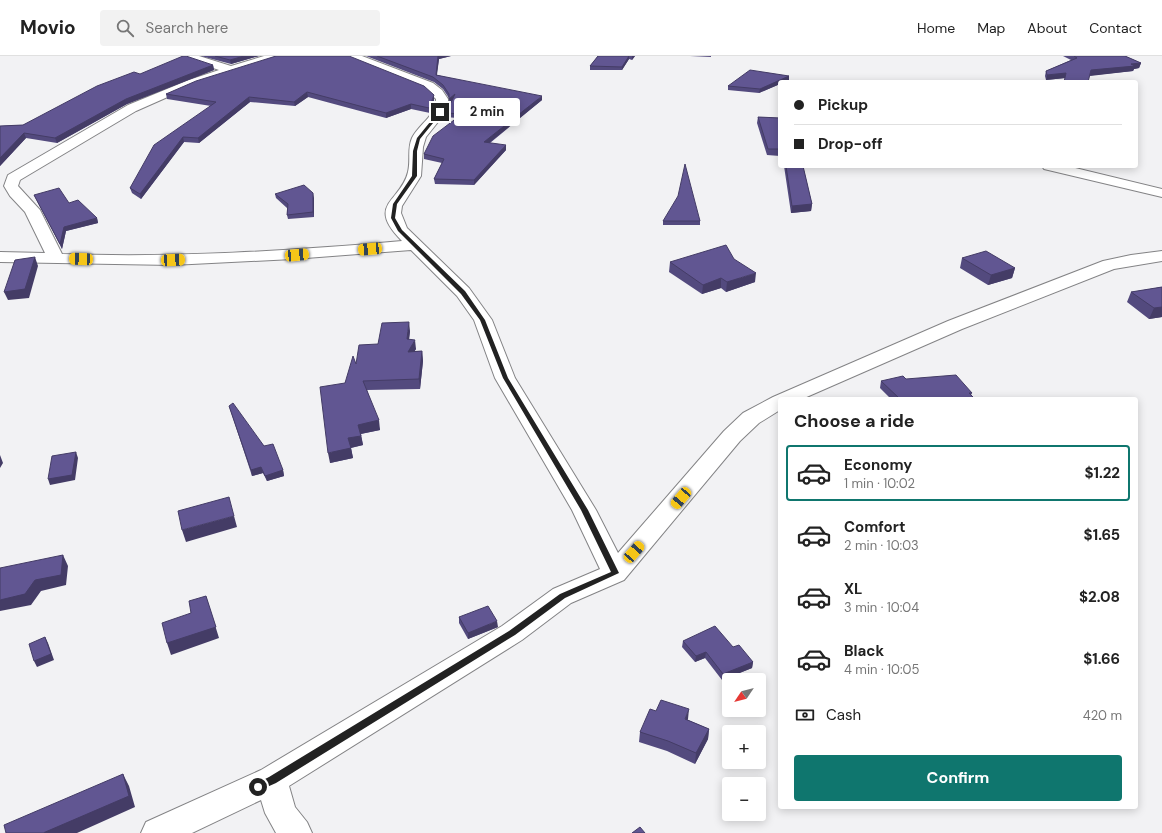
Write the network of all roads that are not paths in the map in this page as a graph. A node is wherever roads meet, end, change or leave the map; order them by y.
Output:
1 (188, 56) edge
2 (275, 56) edge
3 (352, 56) edge
4 (231, 70) junction
5 (1057, 168) edge
6 (1162, 193) edge
7 (414, 245) junction
8 (1162, 256) edge
9 (0, 257) edge
10 (56, 258) junction
11 (790, 397) edge
12 (778, 402) edge
13 (615, 573) junction
14 (272, 780) junction
15 (158, 833) edge
16 (295, 833) edge

1 - 4 street
2 - 4 street
3 - 7 street
4 - 10 street
5 - 6 street
7 - 10 street
7 - 13 street
8 - 11 street
9 - 10 street
12 - 13 street
13 - 14 street
14 - 15 street
14 - 16 street

